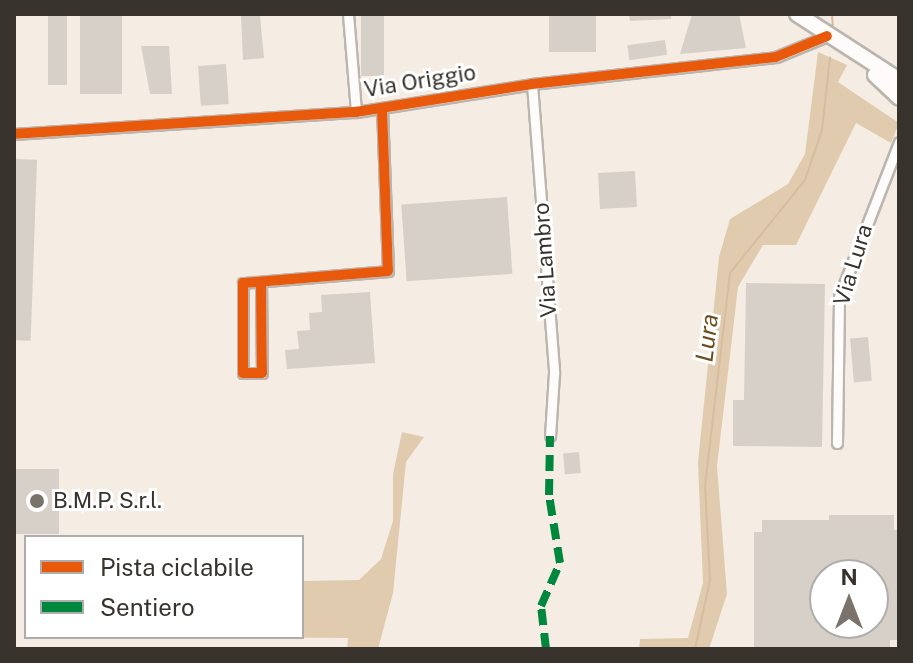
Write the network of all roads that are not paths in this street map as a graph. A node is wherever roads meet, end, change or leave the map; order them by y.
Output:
1 (348, 14) edge
2 (797, 14) edge
3 (827, 36) junction
4 (848, 51) junction
5 (899, 80) edge
6 (532, 84) junction
7 (899, 97) edge
8 (382, 108) junction
9 (356, 112) junction
10 (14, 134) edge
11 (899, 142) edge
12 (261, 282) junction
13 (550, 436) dead end
14 (837, 443) dead end

1 - 9 street
2 - 3 main road
3 - 4 main road
3 - 6 street, Via Origgio
4 - 5 main road
4 - 7 main road
6 - 8 street, Via Origgio
6 - 13 street, Via Lambro
8 - 9 street, Via Origgio
8 - 12 street
9 - 10 street, Via Origgio
11 - 14 street, Via Lura
12 - 12 street

